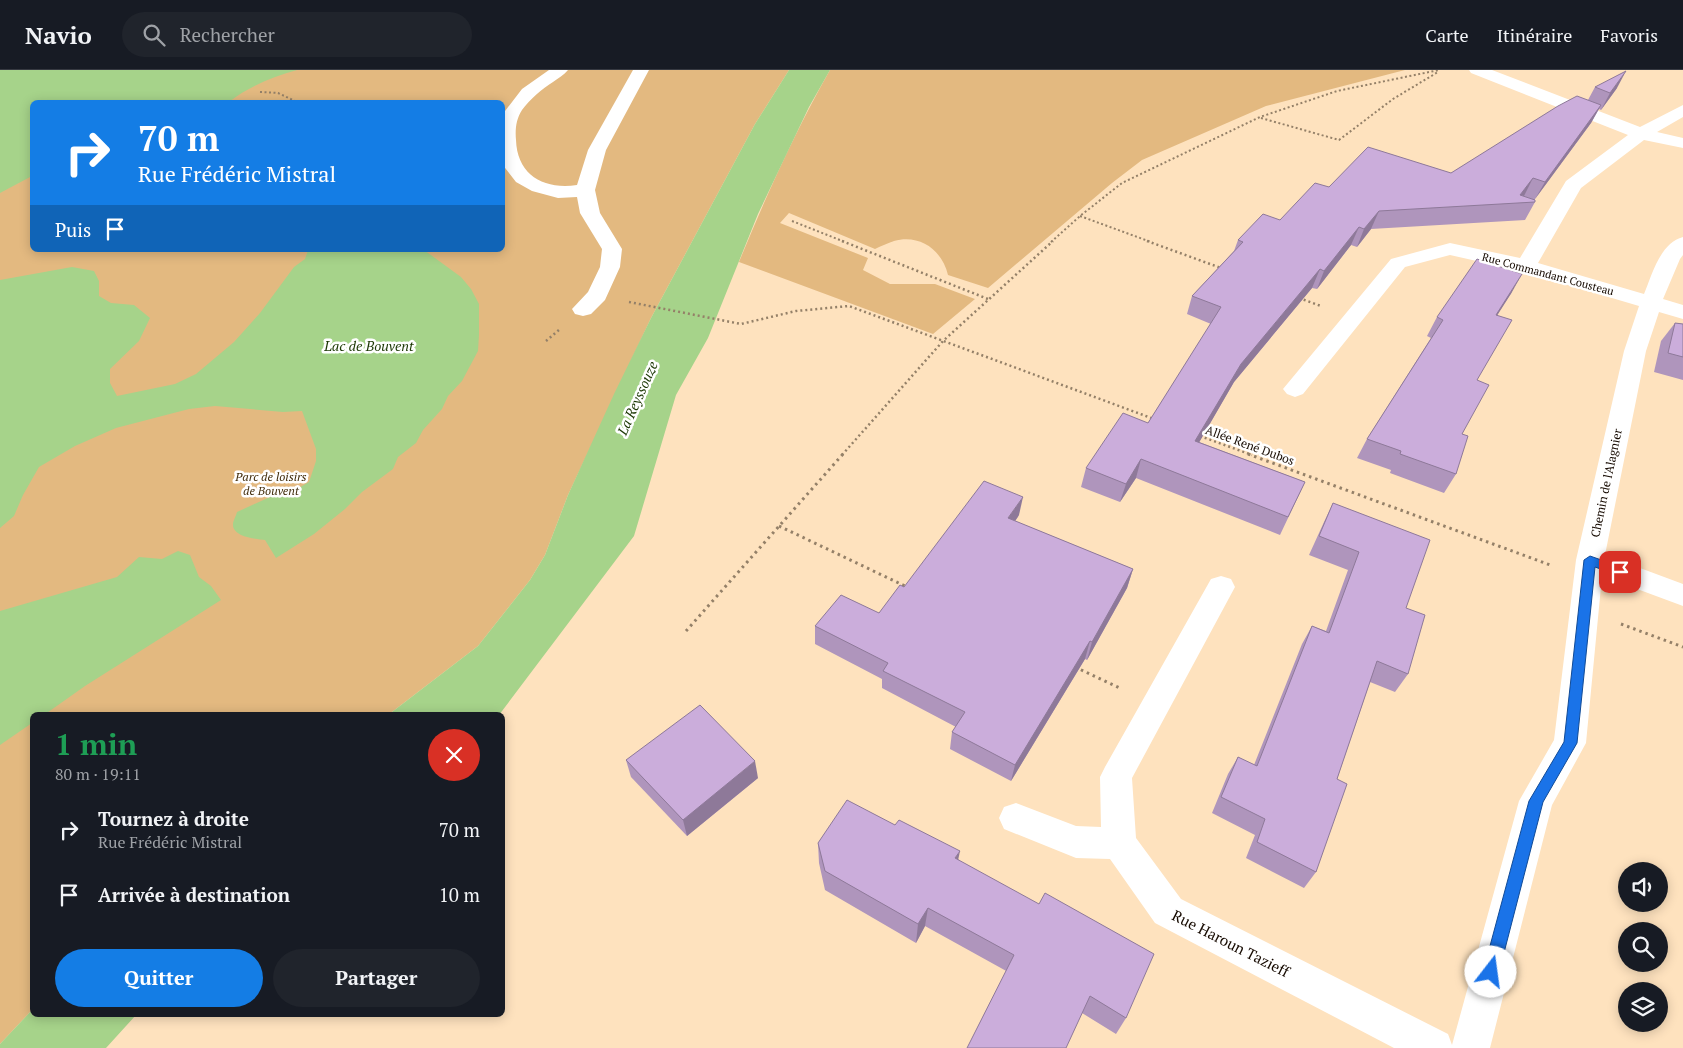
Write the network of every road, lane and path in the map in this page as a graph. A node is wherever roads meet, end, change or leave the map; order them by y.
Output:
1 (560, 70) edge
2 (641, 70) edge
3 (1440, 70) edge
4 (1477, 70) edge
5 (260, 92) dead end
6 (293, 100) edge
7 (1683, 110) edge
8 (1260, 117) junction
9 (1641, 134) junction
10 (1683, 143) edge
11 (585, 190) junction
12 (1080, 216) junction
13 (792, 221) dead end
14 (1683, 243) edge
15 (1526, 266) junction
16 (1225, 270) edge
17 (1298, 297) edge
18 (988, 299) junction
19 (1651, 303) junction
20 (648, 306) dead end
21 (583, 309) dead end
22 (1683, 312) edge
23 (1352, 318) junction
24 (943, 341) junction
25 (1295, 390) dead end
26 (1158, 421) edge
27 (1196, 435) edge
28 (779, 526) junction
29 (1588, 583) junction
30 (1221, 587) dead end
31 (914, 590) edge
32 (1683, 594) edge
33 (686, 631) dead end
34 (1683, 647) edge
35 (1074, 667) edge
36 (1155, 705) junction
37 (1016, 818) dead end
38 (1119, 843) junction
39 (1434, 1048) edge
40 (1471, 1048) edge

1 - 11 street
2 - 11 street
3 - 8 path
3 - 8 path
4 - 9 street
5 - 6 path
7 - 9 street
8 - 12 path
9 - 10 street
9 - 15 street
11 - 21 street
12 - 16 path
12 - 18 path
13 - 18 path
14 - 19 street, Chemin de l'Alagnier
15 - 19 street, Rue Commandant Cousteau
15 - 23 street, Rue Commandant Cousteau
17 - 23 path
18 - 24 path
19 - 22 street, Rue Commandant Cousteau
19 - 29 street, Chemin de l'Alagnier
20 - 24 path
23 - 25 street, Rue Commandant Cousteau
24 - 26 path
24 - 28 path
27 - 29 path, Allée René Dubos
28 - 31 path
28 - 33 path
29 - 32 street
29 - 34 path, Allée René Dubos
29 - 40 street, Chemin de l'Alagnier
30 - 36 street
35 - 36 path
36 - 38 street
37 - 38 street
38 - 39 street, Rue Haroun Tazieff

